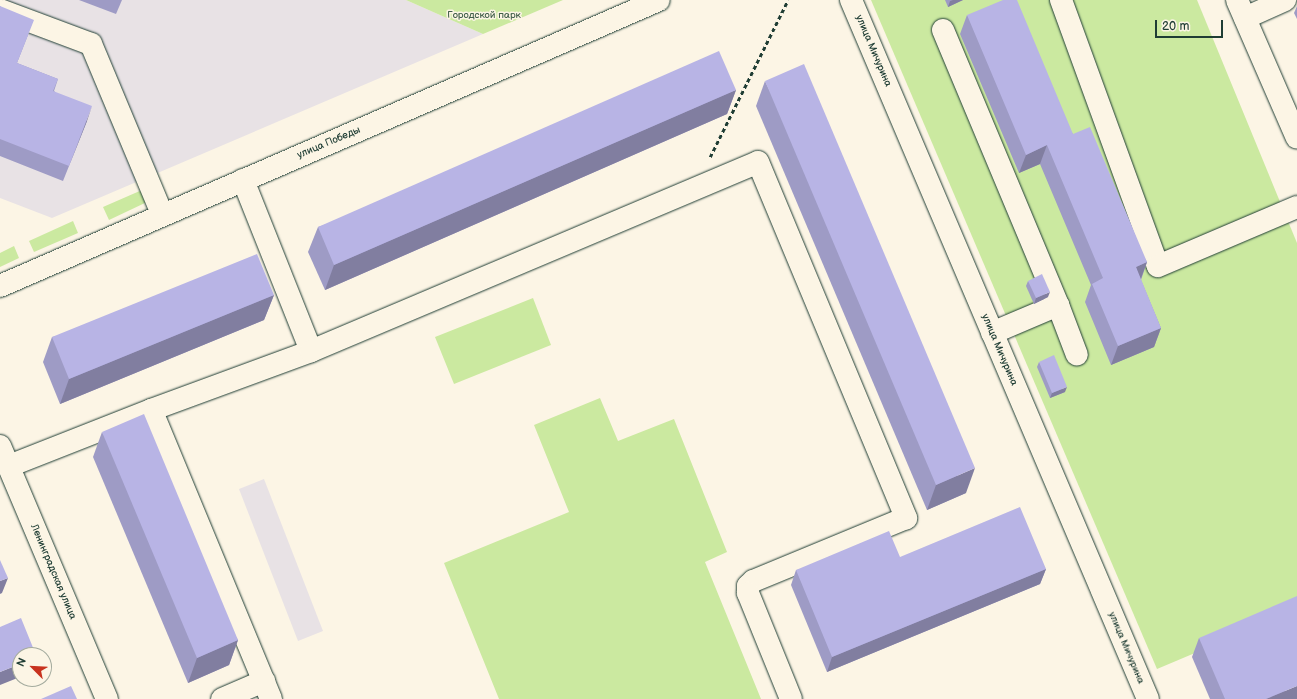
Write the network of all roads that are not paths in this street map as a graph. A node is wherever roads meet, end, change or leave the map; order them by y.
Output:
1 (659, 0) edge
2 (851, 0) edge
3 (1061, 0) edge
4 (1285, 0) edge
5 (1241, 9) edge
6 (0, 10) edge
7 (943, 30) dead end
8 (1297, 138) edge
9 (243, 180) junction
10 (1297, 207) edge
11 (162, 214) junction
12 (0, 286) edge
13 (1058, 305) junction
14 (992, 333) junction
15 (311, 351) junction
16 (1077, 355) dead end
17 (151, 410) junction
18 (0, 446) edge
19 (9, 466) junction
20 (268, 690) edge
21 (107, 699) edge
22 (222, 699) edge
23 (791, 699) edge
24 (1148, 699) edge

1 - 9 street, улица Победы
2 - 14 street, улица Мичурина
3 - 10 street
4 - 5 street
5 - 8 street
6 - 11 street
7 - 13 street
9 - 11 street, улица Победы
9 - 15 street
11 - 12 street, улица Победы
13 - 14 street
13 - 16 street
14 - 24 street, улица Мичурина
15 - 17 street
15 - 23 street
17 - 19 street
17 - 20 street
18 - 19 street, Ленинградская улица
19 - 21 street, Ленинградская улица
20 - 22 street

